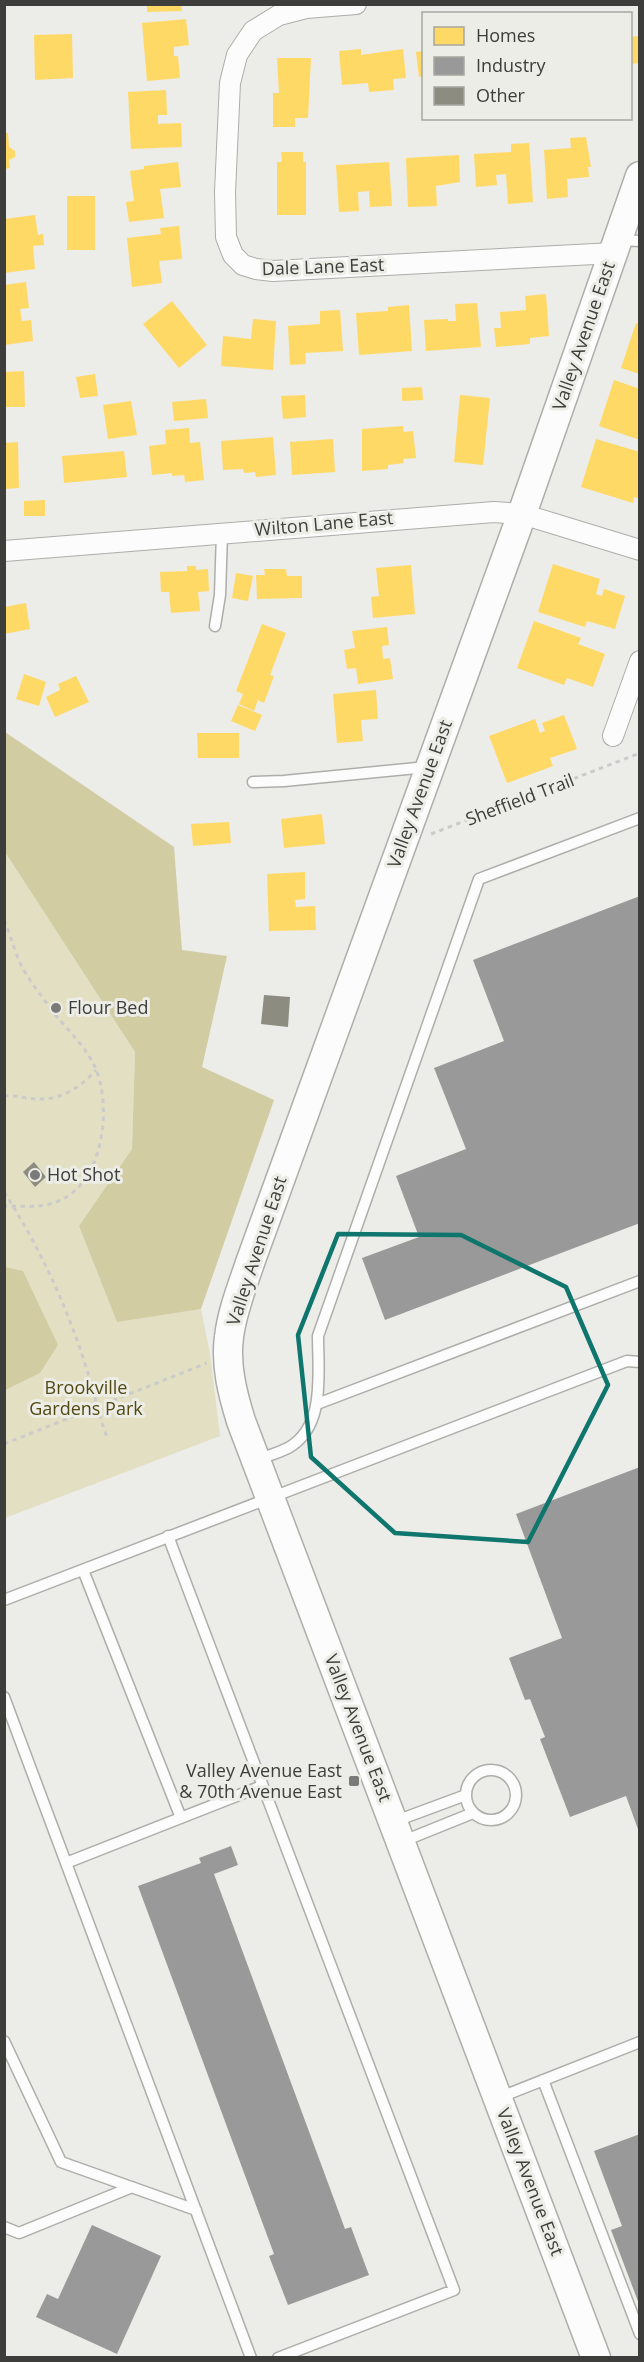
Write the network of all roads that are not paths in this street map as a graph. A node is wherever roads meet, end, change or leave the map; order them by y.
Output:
1 (356, 4) edge
2 (639, 176) edge
3 (624, 245) edge
4 (522, 514) junction
5 (222, 533) junction
6 (639, 550) edge
7 (4, 551) edge
8 (215, 626) dead end
9 (639, 662) edge
10 (613, 736) dead end
11 (430, 767) junction
12 (253, 782) dead end
13 (639, 818) edge
14 (639, 1281) edge
15 (639, 1362) edge
16 (317, 1404) junction
17 (257, 1460) junction
18 (270, 1497) junction
19 (168, 1536) junction
20 (83, 1570) junction
21 (4, 1600) edge
22 (4, 1697) edge
23 (262, 1786) junction
24 (466, 1795) junction
25 (473, 1813) junction
26 (181, 1818) junction
27 (397, 1832) junction
28 (66, 1863) junction
29 (4, 2041) edge
30 (639, 2042) edge
31 (543, 2080) junction
32 (498, 2098) junction
33 (132, 2187) junction
34 (196, 2210) junction
35 (4, 2227) edge
36 (639, 2334) edge
37 (251, 2358) edge
38 (278, 2358) edge
39 (597, 2358) edge

1 - 3 street, Dale Lane East
2 - 3 main road, Valley Avenue East
3 - 4 main road, Valley Avenue East
4 - 5 street, Wilton Lane East
4 - 6 street, Wilton Lane East
4 - 11 main road, Valley Avenue East
5 - 7 street, Wilton Lane East
5 - 8 lane
9 - 10 street
11 - 12 lane
11 - 17 main road, Valley Avenue East
13 - 16 lane
14 - 16 lane
15 - 18 lane
16 - 17 lane
17 - 18 main road, Valley Avenue East
18 - 19 lane
18 - 27 main road, Valley Avenue East
19 - 20 lane
19 - 23 lane
20 - 21 lane
20 - 26 lane
22 - 28 lane
23 - 26 lane
23 - 38 lane
24 - 25 lane
24 - 25 lane
24 - 27 lane
25 - 27 lane
26 - 28 lane
27 - 32 main road, Valley Avenue East
28 - 34 lane
29 - 33 lane
30 - 31 lane
31 - 32 lane
31 - 36 lane
32 - 39 main road, Valley Avenue East
33 - 34 lane
33 - 35 lane
34 - 37 lane

